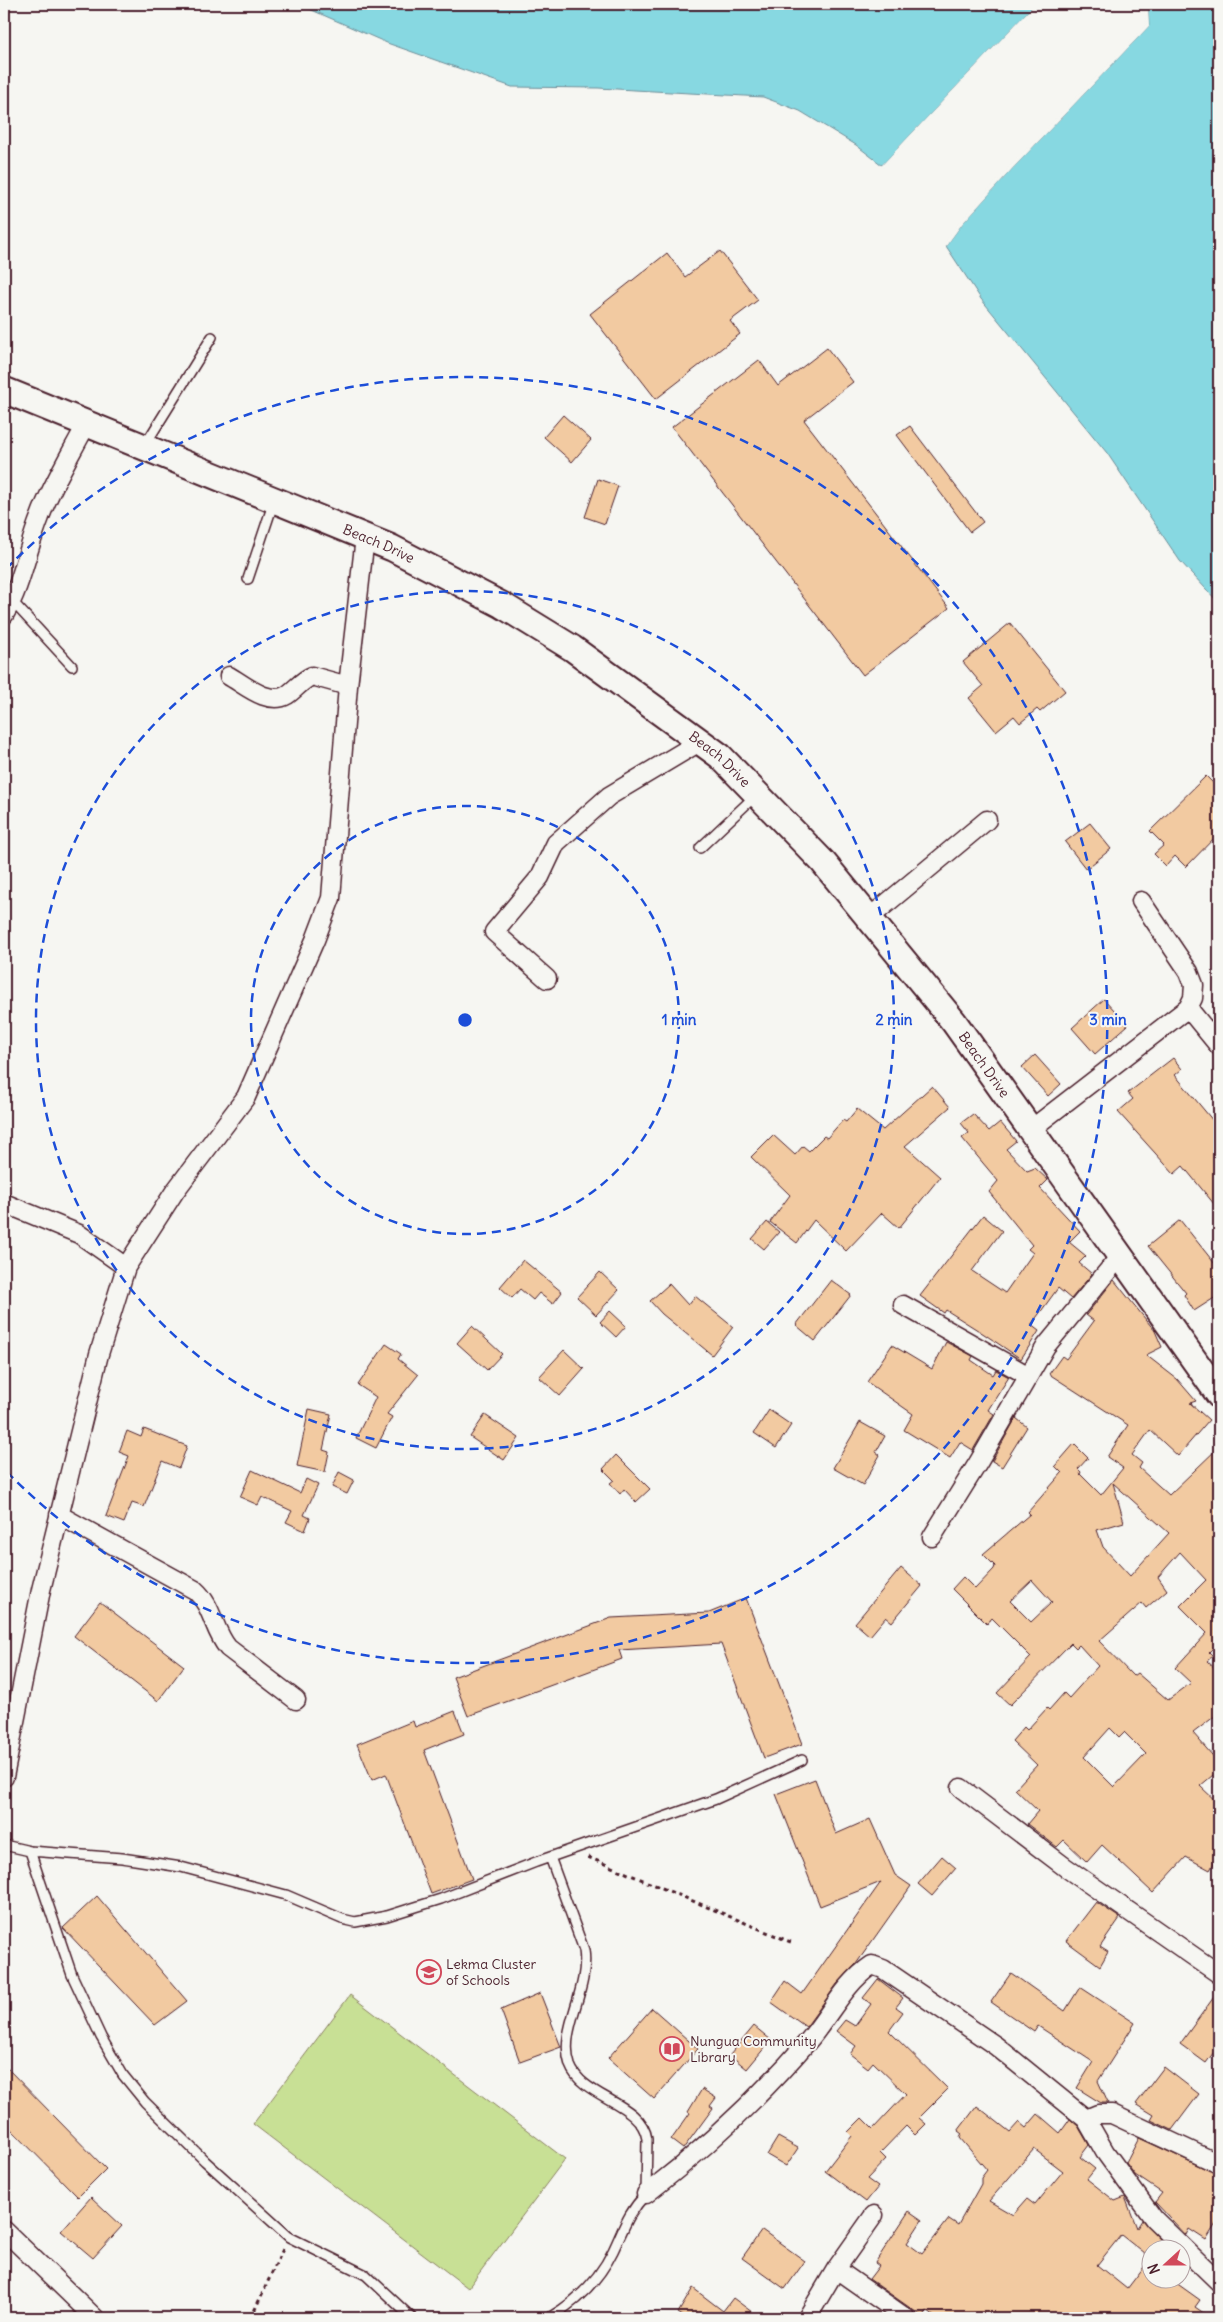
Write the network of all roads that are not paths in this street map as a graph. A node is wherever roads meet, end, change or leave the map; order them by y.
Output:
1 (212, 337) dead end
2 (4, 390) edge
3 (87, 423) junction
4 (144, 447) junction
5 (274, 500) junction
6 (365, 537) junction
7 (248, 579) dead end
8 (8, 608) edge
9 (72, 666) dead end
10 (229, 676) dead end
11 (348, 686) junction
12 (701, 741) junction
13 (757, 794) junction
14 (987, 820) dead end
15 (700, 848) dead end
16 (1141, 901) dead end
17 (869, 918) junction
18 (547, 979) dead end
19 (1188, 1008) junction
20 (1219, 1046) edge
21 (1030, 1130) junction
22 (4, 1203) edge
23 (1121, 1255) junction
24 (126, 1267) junction
25 (903, 1305) dead end
26 (1027, 1375) junction
27 (1219, 1395) edge
28 (59, 1515) junction
29 (932, 1538) dead end
30 (296, 1700) dead end
31 (802, 1760) dead end
32 (4, 1777) edge
33 (961, 1788) dead end
34 (4, 1845) edge
35 (30, 1852) junction
36 (550, 1857) junction
37 (1219, 1974) edge
38 (1086, 2119) junction
39 (1219, 2164) edge
40 (646, 2194) junction
41 (874, 2215) dead end
42 (4, 2230) edge
43 (836, 2269) junction
44 (1219, 2282) edge
45 (95, 2318) edge
46 (412, 2318) edge
47 (549, 2318) edge
48 (807, 2318) edge
49 (906, 2318) edge

1 - 4 lane
2 - 3 street, Beach Drive
3 - 4 street, Beach Drive
3 - 8 street
4 - 5 street, Beach Drive
5 - 6 street, Beach Drive
5 - 7 lane
6 - 11 street
6 - 12 street, Beach Drive
8 - 9 lane
10 - 11 street
11 - 24 street
12 - 13 street, Beach Drive
12 - 18 street
13 - 15 lane
13 - 17 street, Beach Drive
14 - 17 street
16 - 19 street
17 - 21 street, Beach Drive
19 - 20 street
19 - 21 street
21 - 23 street, Beach Drive
22 - 24 street
23 - 26 street
23 - 27 street, Beach Drive
24 - 28 street
25 - 26 street
26 - 29 street
28 - 30 street
28 - 32 street
31 - 36 lane
33 - 37 street
34 - 35 lane
35 - 36 lane
35 - 46 lane
36 - 40 lane
38 - 39 street
38 - 40 street
38 - 44 street
40 - 47 lane
41 - 43 street
42 - 45 street
43 - 48 street
43 - 49 street

